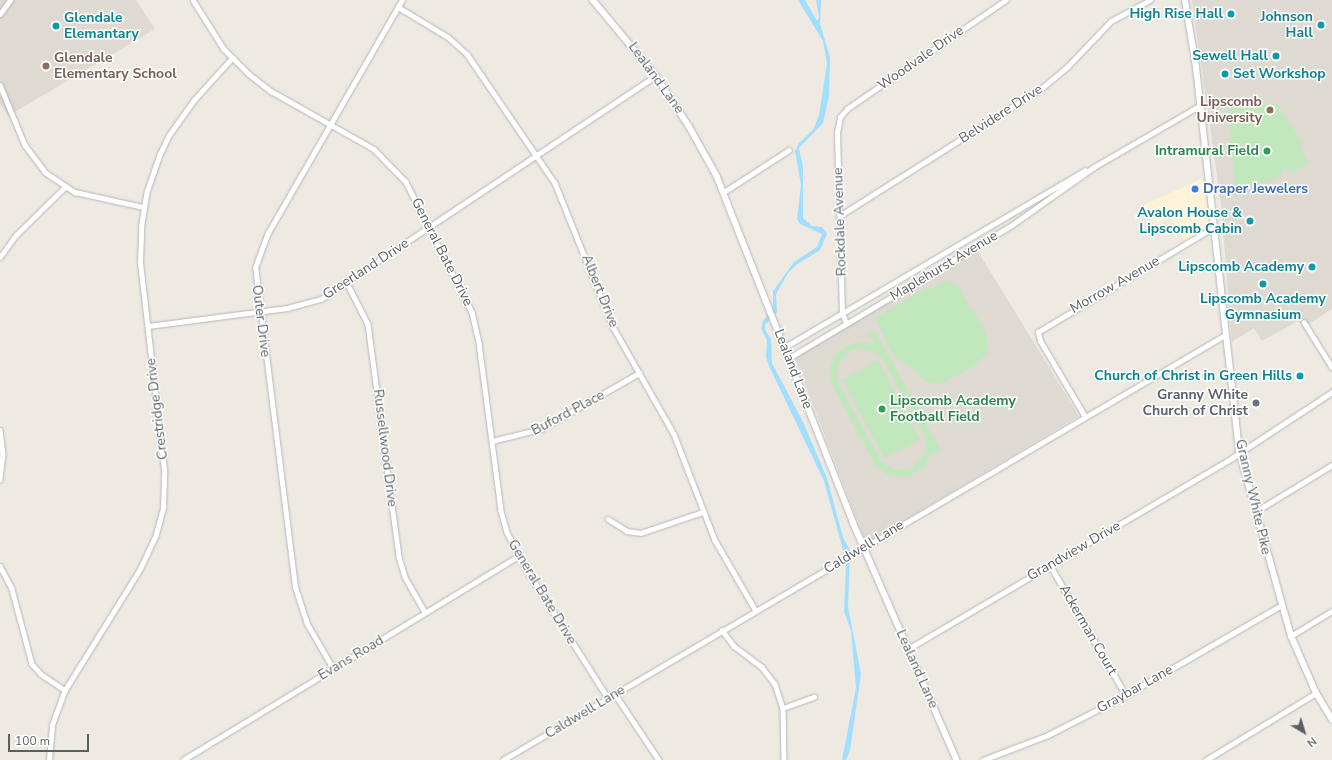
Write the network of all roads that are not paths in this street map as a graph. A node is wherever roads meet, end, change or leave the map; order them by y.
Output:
1 (10, 0) edge
2 (193, 0) edge
3 (402, 0) edge
4 (1006, 0) edge
5 (1150, 0) edge
6 (1185, 0) edge
7 (595, 1) edge
8 (398, 7) junction
9 (0, 14) edge
10 (232, 58) junction
11 (656, 76) junction
12 (0, 85) edge
13 (1201, 105) junction
14 (839, 120) joint
15 (331, 124) junction
16 (789, 150) dead end
17 (537, 156) junction
18 (1094, 167) junction
19 (65, 187) junction
20 (724, 192) junction
21 (143, 207) junction
22 (841, 215) junction
23 (430, 227) junction
24 (1214, 227) junction
25 (0, 256) edge
26 (347, 283) junction
27 (259, 311) junction
28 (842, 313) junction
29 (1304, 322) dead end
30 (846, 323) junction
31 (148, 326) junction
32 (1225, 335) junction
33 (785, 347) junction
34 (789, 358) junction
35 (1332, 367) edge
36 (639, 373) junction
37 (1332, 392) edge
38 (1085, 417) junction
39 (0, 430) edge
40 (492, 441) junction
41 (1240, 451) junction
42 (1332, 464) edge
43 (0, 480) edge
44 (703, 512) junction
45 (1255, 512) junction
46 (608, 519) dead end
47 (864, 548) junction
48 (518, 556) junction
49 (1050, 565) junction
50 (0, 566) edge
51 (1280, 606) junction
52 (756, 611) junction
53 (1332, 611) edge
54 (425, 612) junction
55 (722, 630) junction
56 (1291, 636) junction
57 (908, 649) junction
58 (333, 669) junction
59 (65, 690) junction
60 (1316, 693) junction
61 (615, 694) junction
62 (1126, 695) junction
63 (814, 697) dead end
64 (608, 698) junction
65 (783, 708) junction
66 (1332, 720) edge
67 (49, 760) edge
68 (183, 760) edge
69 (503, 760) edge
70 (660, 760) edge
71 (784, 760) edge
72 (957, 760) edge
73 (983, 760) edge
74 (1206, 760) edge

1 - 9 street
2 - 10 street, General Bate Drive
3 - 8 street, Outer Drive
4 - 14 street, Woodvale Drive
5 - 22 street, Belvidere Drive
6 - 13 main road, Granny White Pike
7 - 11 street, Lealand Lane
8 - 15 street, Outer Drive
8 - 17 street, Albert Drive
10 - 15 street, General Bate Drive
10 - 21 street, Crestridge Drive
11 - 17 street, Greerland Drive
11 - 20 street, Lealand Lane
12 - 19 street
13 - 18 street, Maplehurst Avenue
13 - 24 main road, Granny White Pike
14 - 22 street, Rockdale Avenue
15 - 23 street, General Bate Drive
15 - 27 street, Outer Drive
16 - 20 street
17 - 23 street, Greerland Drive
17 - 36 street, Albert Drive
18 - 28 street, Maplehurst Avenue
18 - 30 street, Maplehurst Avenue
19 - 21 street
19 - 25 street
20 - 33 street, Lealand Lane
21 - 31 street, Crestridge Drive
22 - 28 street, Rockdale Avenue
23 - 26 street, Greerland Drive
23 - 40 street, General Bate Drive
24 - 32 main road, Granny White Pike
24 - 38 street, Morrow Avenue
26 - 27 street, Greerland Drive
26 - 54 street, Russellwood Drive
27 - 31 street, Greerland Drive
27 - 58 street, Outer Drive
28 - 30 street, Rockdale Avenue
28 - 33 street, Maplehurst Avenue
29 - 35 street
30 - 34 street, Maplehurst Avenue
31 - 59 street, Crestridge Drive
32 - 38 street, Caldwell Lane
32 - 41 main road, Granny White Pike
33 - 34 street, Lealand Lane
34 - 47 street, Lealand Lane
36 - 40 street, Buford Place
36 - 44 street, Albert Drive
37 - 41 street, Grandview Drive
38 - 47 street, Caldwell Lane
39 - 43 street
40 - 48 street, General Bate Drive
41 - 45 main road, Granny White Pike
41 - 49 street, Grandview Drive
42 - 45 street
44 - 46 street
44 - 52 street, Albert Drive
45 - 51 main road, Granny White Pike
47 - 52 street, Caldwell Lane
47 - 57 street, Lealand Lane
48 - 54 street, Evans Road
48 - 64 street, General Bate Drive
49 - 57 street, Grandview Drive
49 - 62 street, Ackerman Court
50 - 59 street
51 - 56 main road, Granny White Pike
51 - 62 street, Graybar Lane
52 - 55 street, Caldwell Lane
53 - 56 street
54 - 58 street, Evans Road
55 - 61 street, Caldwell Lane
55 - 65 street
56 - 60 main road, Granny White Pike
57 - 72 street, Lealand Lane
58 - 68 street, Evans Road
59 - 67 street, Crestridge Drive
60 - 66 main road, Granny White Pike
60 - 74 street
61 - 64 street, Caldwell Lane
61 - 70 street
62 - 73 street, Graybar Lane
63 - 65 street
64 - 69 street, Caldwell Lane
65 - 71 street

